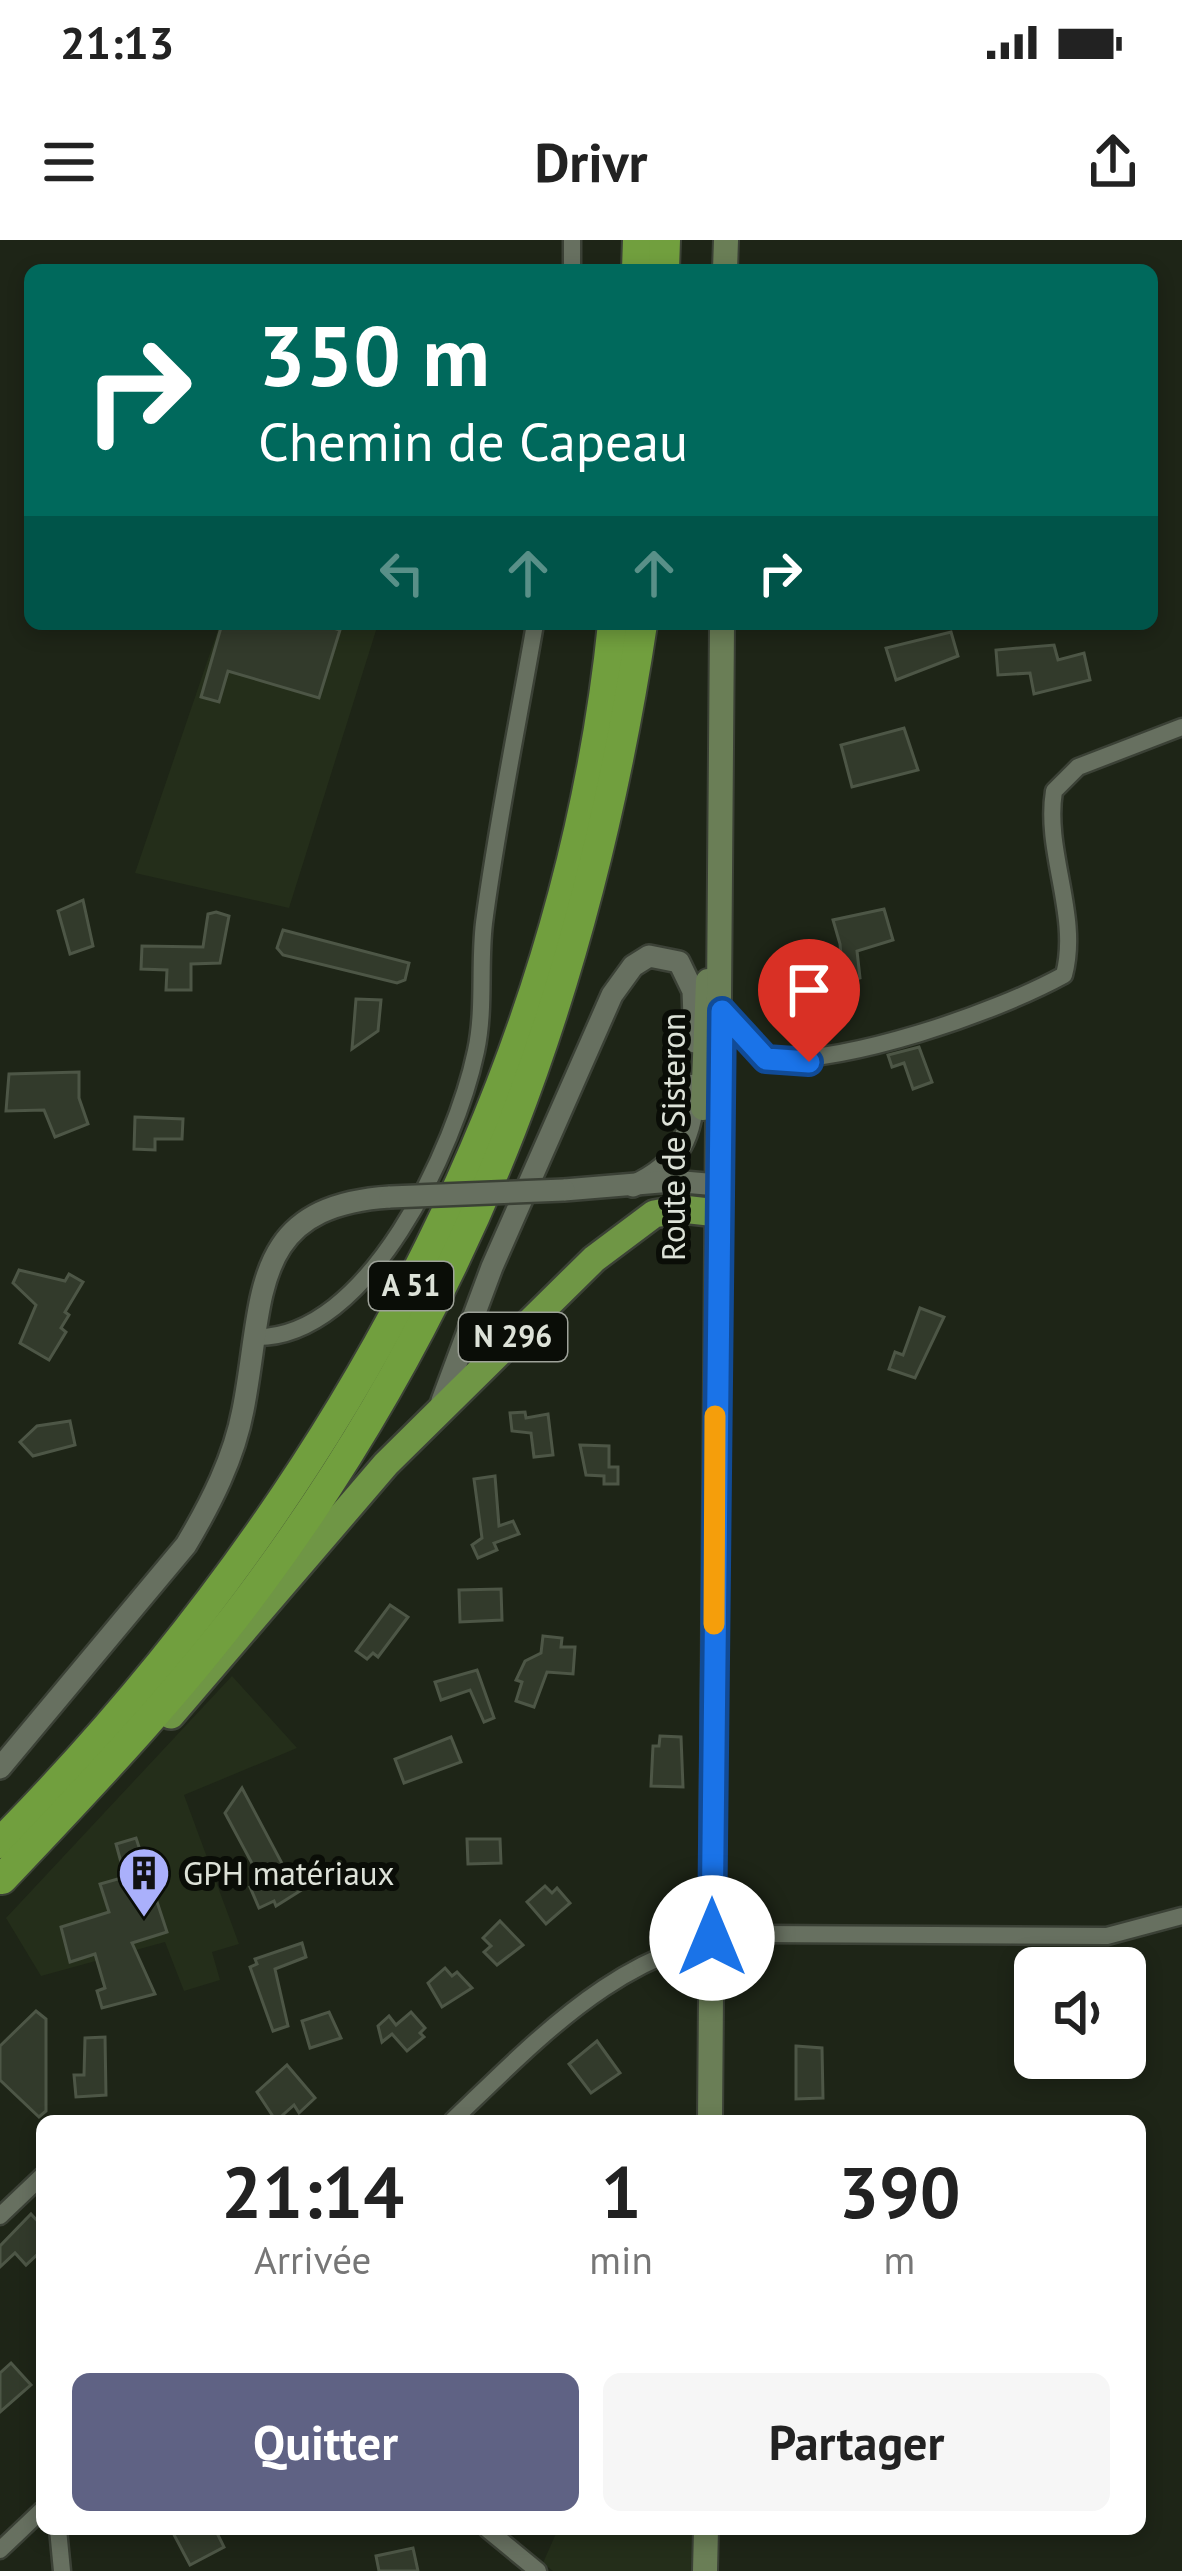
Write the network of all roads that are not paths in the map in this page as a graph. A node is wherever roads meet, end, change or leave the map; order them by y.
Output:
1 (534, 630) edge
2 (612, 630) edge
3 (640, 630) edge
4 (722, 630) edge
5 (1182, 727) edge
6 (718, 871) junction
7 (722, 1011) junction
8 (634, 1186) junction
9 (710, 1199) junction
10 (255, 1337) junction
11 (436, 1412) junction
12 (0, 1768) edge
13 (0, 1843) edge
14 (1, 1880) edge
15 (1182, 1916) edge
16 (712, 1938) junction
17 (459, 2115) edge
18 (710, 2115) edge
19 (36, 2182) edge
20 (0, 2216) edge
21 (36, 2516) edge
22 (59, 2535) edge
23 (494, 2535) edge
24 (706, 2535) edge
25 (0, 2550) edge
26 (62, 2571) edge
27 (538, 2571) edge
28 (705, 2571) edge

1 - 10 street
2 - 13 highway, A 51
3 - 14 highway, A 51
4 - 6 main road, Route de Sisteron
5 - 7 street
6 - 7 main road, Route de Sisteron
6 - 9 main road, Route de Sisteron
7 - 9 main road, Route de Sisteron
8 - 9 street
8 - 10 street, bridge
8 - 11 street
9 - 11 highway, N 296
9 - 16 main road, Route de Sisteron
10 - 12 street
11 - 14 highway, N 296
15 - 16 street
16 - 17 street
16 - 18 main road, Route de Sisteron
19 - 20 street
21 - 25 street
22 - 26 street
23 - 27 street
24 - 28 main road

